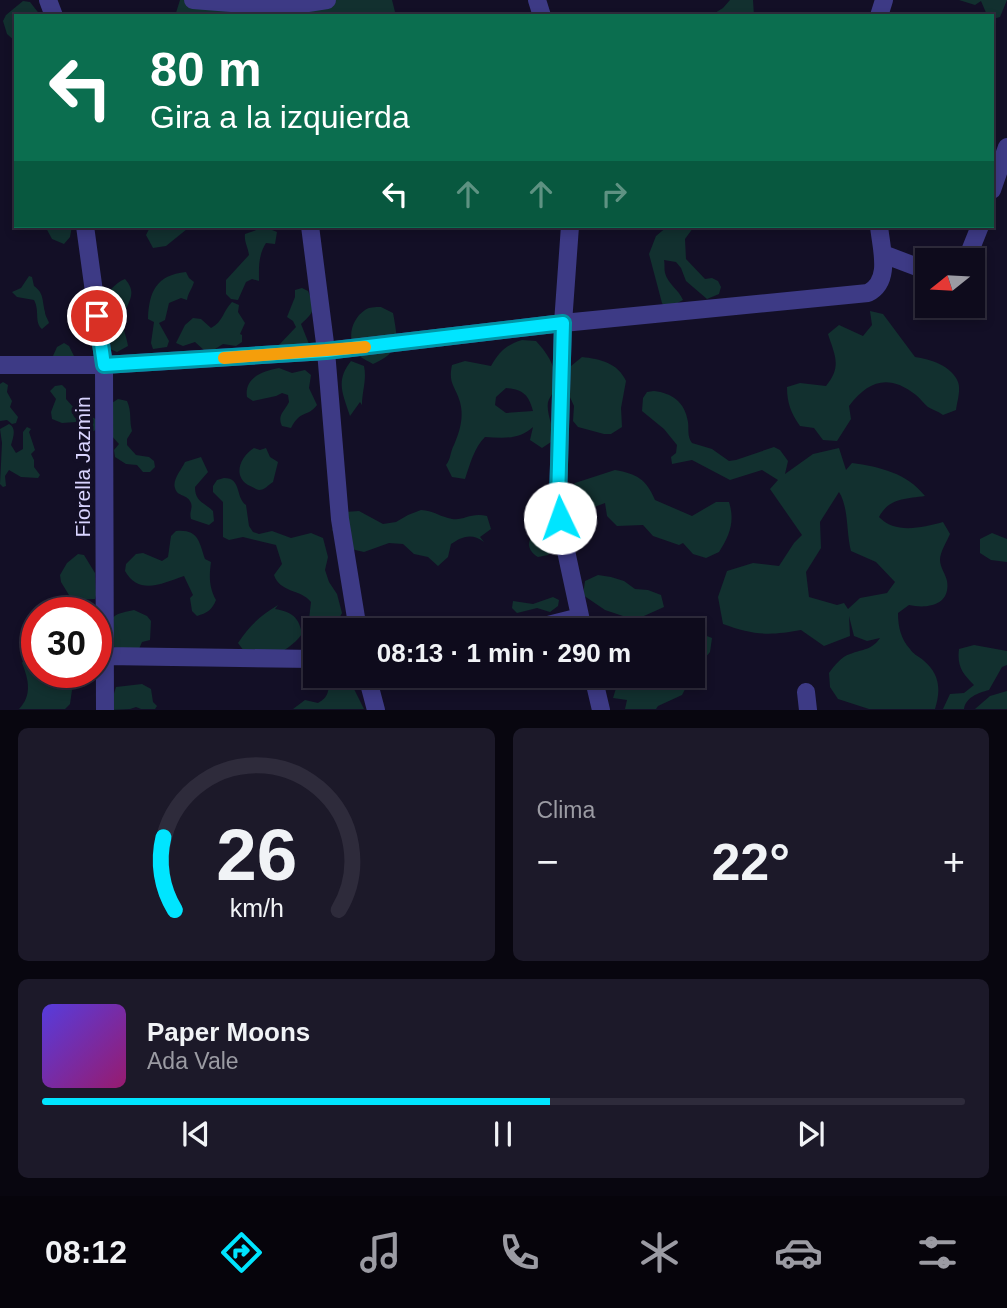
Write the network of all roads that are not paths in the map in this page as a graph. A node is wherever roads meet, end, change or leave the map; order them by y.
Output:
1 (193, 0) edge
2 (327, 0) edge
3 (282, 8) edge
4 (1007, 148) edge
5 (994, 184) edge
6 (85, 228) edge
7 (310, 228) edge
8 (570, 228) edge
9 (880, 228) edge
10 (979, 228) edge
11 (971, 248) edge
12 (883, 254) junction
13 (915, 266) edge
14 (563, 323) junction
15 (326, 351) junction
16 (104, 365) junction
17 (0, 366) edge
18 (106, 597) edge
19 (356, 618) edge
20 (581, 618) edge
21 (112, 656) edge
22 (303, 659) edge
23 (105, 688) edge
24 (370, 688) edge
25 (596, 688) edge
26 (105, 709) edge
27 (376, 709) edge
28 (601, 709) edge

1 - 3 street
2 - 3 street
4 - 5 street
6 - 16 street, Fiorella Jazmin
7 - 15 street
8 - 14 street
9 - 12 street
10 - 11 street
12 - 13 street
12 - 14 street
14 - 15 street
14 - 20 street
15 - 16 street
15 - 19 street
16 - 17 street
16 - 18 street, Fiorella Jazmin
21 - 22 street
23 - 26 street, Fiorella Jazmin
24 - 27 street
25 - 28 street

